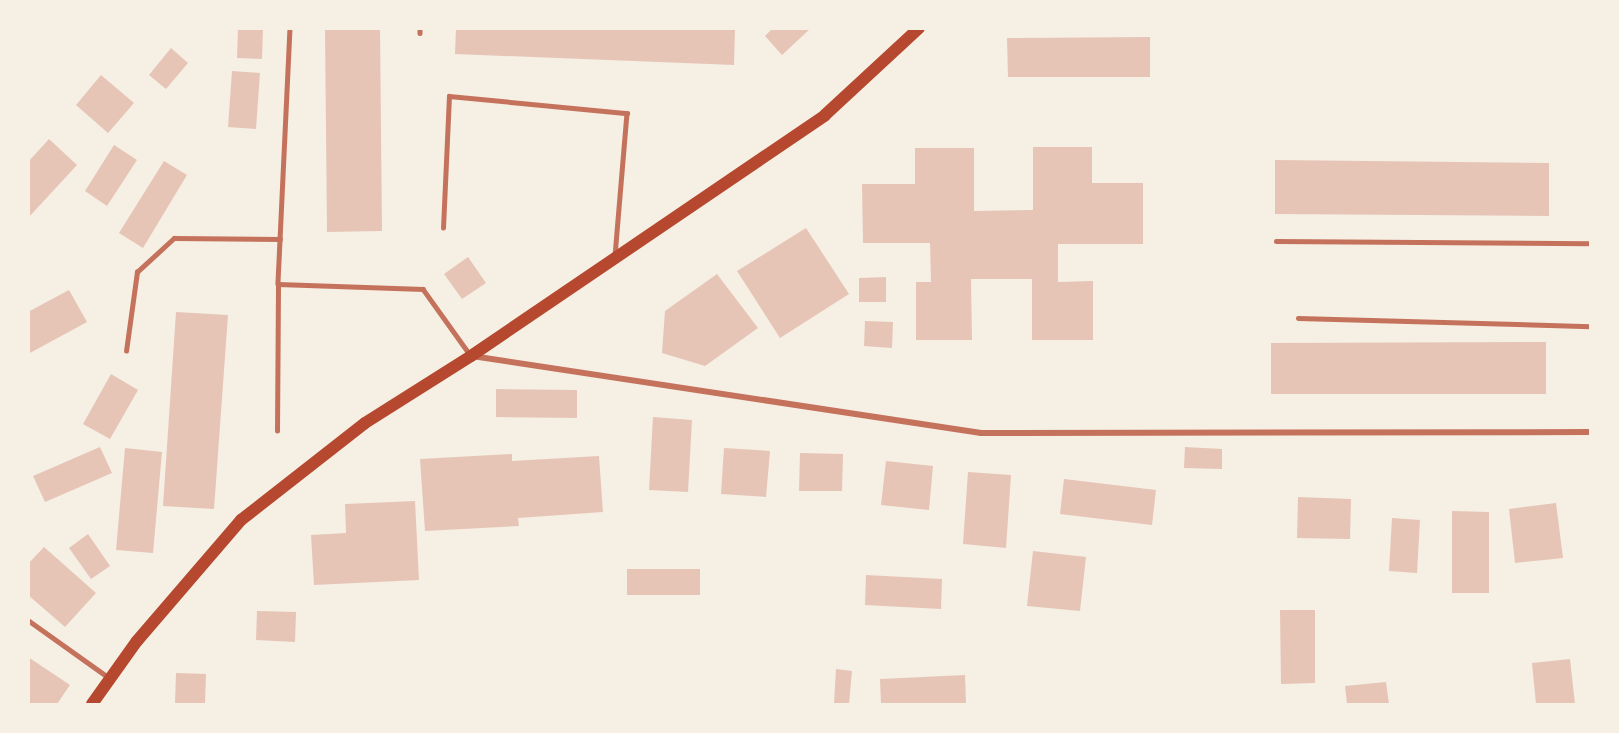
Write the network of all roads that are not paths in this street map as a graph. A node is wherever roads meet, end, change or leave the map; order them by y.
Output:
1 (290, 28) edge
2 (920, 28) edge
3 (442, 228) dead end
4 (280, 239) junction
5 (1276, 241) dead end
6 (1590, 243) edge
7 (615, 258) junction
8 (278, 284) junction
9 (1298, 318) dead end
10 (1590, 326) edge
11 (126, 351) dead end
12 (471, 356) junction
13 (277, 431) dead end
14 (1590, 432) edge
15 (28, 620) edge
16 (110, 678) junction
17 (92, 705) edge

1 - 4 lane
2 - 7 main road
3 - 7 lane
4 - 8 lane
4 - 11 lane
5 - 6 lane
7 - 12 main road
8 - 12 lane
8 - 13 lane
9 - 10 lane
12 - 14 street
12 - 16 main road
15 - 16 lane
16 - 17 main road

